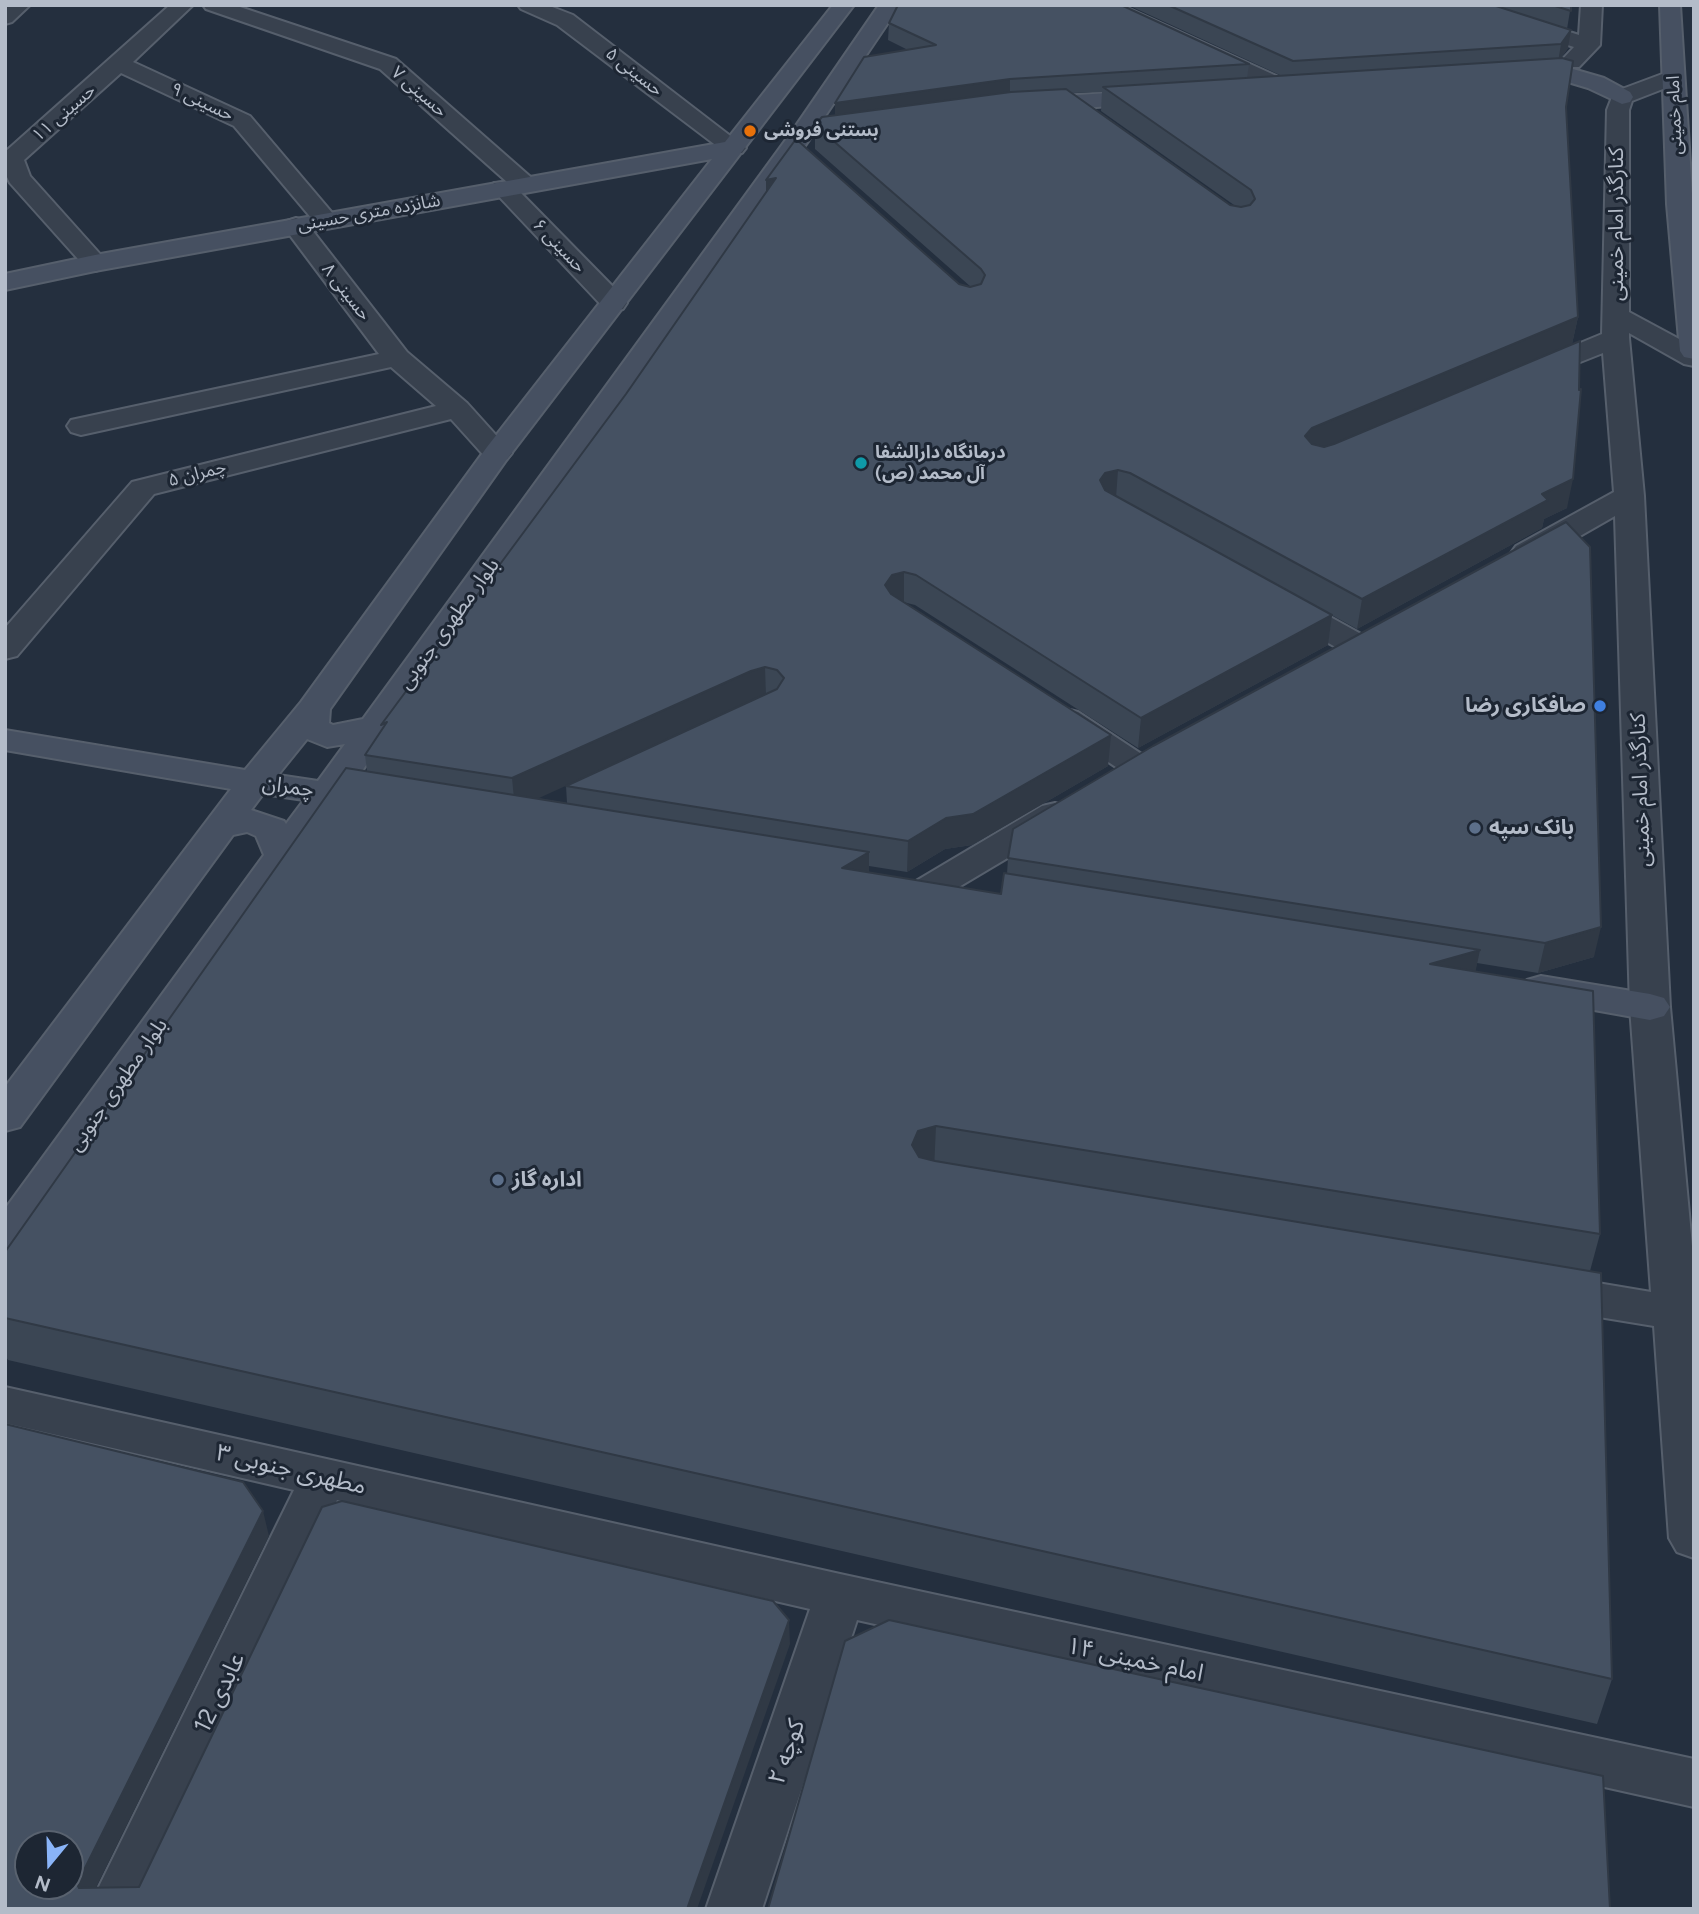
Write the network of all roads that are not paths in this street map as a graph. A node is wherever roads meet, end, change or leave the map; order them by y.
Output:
1 (20, 5) edge
2 (183, 5) edge
3 (213, 5) edge
4 (528, 5) edge
5 (844, 5) edge
6 (890, 5) edge
7 (1462, 5) edge
8 (1592, 5) edge
9 (1670, 5) edge
10 (1105, 6) edge
11 (5, 18) edge
12 (1589, 45) junction
13 (120, 64) junction
14 (1559, 72) junction
15 (1505, 75) edge
16 (1673, 77) junction
17 (1314, 87) edge
18 (1286, 89) junction
19 (1246, 91) edge
20 (1178, 95) edge
21 (1622, 97) junction
22 (1069, 102) junction
23 (1010, 107) edge
24 (1103, 126) edge
25 (734, 148) junction
26 (514, 187) junction
27 (327, 220) junction
28 (296, 226) junction
29 (95, 263) junction
30 (5, 282) edge
31 (614, 303) junction
32 (1616, 327) junction
33 (1694, 351) edge
34 (397, 358) junction
35 (1694, 358) edge
36 (1504, 385) edge
37 (457, 410) junction
38 (81, 426) dead end
39 (497, 453) junction
40 (1629, 496) junction
41 (1500, 568) edge
42 (1261, 592) edge
43 (5, 649) edge
44 (1321, 666) edge
45 (1044, 705) edge
46 (313, 709) junction
47 (375, 727) junction
48 (5, 740) edge
49 (254, 782) junction
50 (328, 792) junction
51 (410, 805) edge
52 (220, 827) junction
53 (282, 854) junction
54 (984, 897) edge
55 (1514, 985) edge
56 (1650, 1007) junction
57 (5, 1117) edge
58 (5, 1242) edge
59 (1511, 1285) edge
60 (1676, 1313) junction
61 (5, 1405) edge
62 (324, 1477) junction
63 (577, 1535) joint
64 (1694, 1538) edge
65 (840, 1595) junction
66 (1694, 1783) edge
67 (116, 1909) edge
68 (734, 1909) edge

1 - 11 street
2 - 13 street, حسینی ۱۱
3 - 26 street, حسینی ۷
4 - 25 street, حسینی ۵
5 - 25 street
6 - 47 street, بلوار مطهری جنوبی
7 - 12 street
8 - 12 street
9 - 16 street, امام خمینی
10 - 18 street
12 - 14 street
13 - 27 street, حسینی ۹
13 - 29 street, حسینی ۱۱
14 - 15 street
14 - 21 street
16 - 21 street
16 - 33 street, امام خمینی
17 - 18 street
18 - 19 street
20 - 22 street
21 - 32 street, کنارگذر امام خمینی
22 - 23 street
22 - 24 street
25 - 26 street, شانزده متری حسینی
25 - 31 street
26 - 27 street, شانزده متری حسینی
26 - 31 street, حسینی ۶
27 - 28 street, شانزده متری حسینی
28 - 29 street, شانزده متری حسینی
28 - 34 street, حسینی ۸
29 - 30 street, شانزده متری حسینی
31 - 39 street
32 - 35 street
32 - 36 street
32 - 40 street, کنارگذر امام خمینی
34 - 37 street, حسینی ۸
34 - 38 street
37 - 39 street, حسینی ۸
37 - 43 street, چمران ۵
39 - 46 street
40 - 41 street
40 - 56 street, کنارگذر امام خمینی
42 - 44 street
45 - 54 street
46 - 47 street
46 - 49 street
47 - 50 street, بلوار مطهری جنوبی
48 - 49 street, چمران
49 - 50 street, چمران
49 - 52 street
50 - 51 street, چمران
50 - 53 street, بلوار مطهری جنوبی
52 - 53 street
52 - 57 street
53 - 58 street, بلوار مطهری جنوبی
55 - 56 street
56 - 60 street, کنارگذر امام خمینی
59 - 60 street
60 - 64 street, کنارگذر امام خمینی
61 - 62 street, مطهری جنوبی ۳
62 - 63 street, مطهری جنوبی ۳
62 - 67 street, عابدی 12
63 - 65 street, امام خمینی ۱۴
65 - 66 street, امام خمینی ۱۴
65 - 68 street, کوچه ۲

